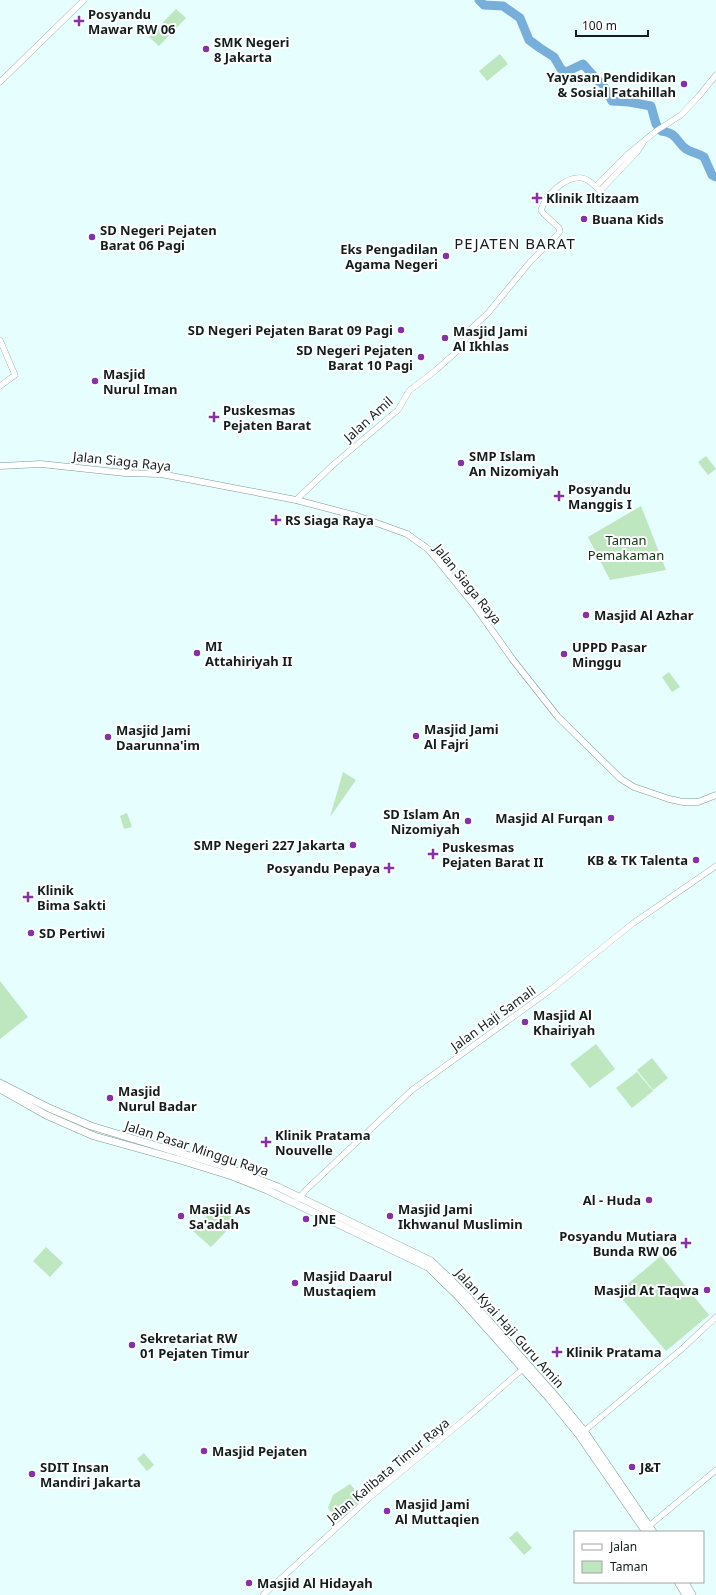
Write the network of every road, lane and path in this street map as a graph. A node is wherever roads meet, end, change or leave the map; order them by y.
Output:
1 (84, 0) edge
2 (716, 75) edge
3 (0, 82) edge
4 (0, 340) edge
5 (0, 386) edge
6 (0, 466) edge
7 (296, 500) junction
8 (716, 795) edge
9 (716, 866) edge
10 (0, 1082) edge
11 (0, 1089) edge
12 (299, 1198) junction
13 (716, 1317) edge
14 (526, 1366) junction
15 (584, 1432) junction
16 (716, 1470) edge
17 (650, 1528) edge
18 (679, 1583) edge
19 (685, 1583) edge
20 (263, 1595) edge
21 (686, 1595) edge
22 (692, 1595) edge

1 - 3 street
2 - 7 street, Jalan Amil
4 - 5 street
6 - 7 main road, Jalan Siaga Raya
7 - 8 main road, Jalan Siaga Raya
9 - 12 street, Jalan Haji Samali
10 - 12 main road, Jalan Pasar Minggu Raya
11 - 12 main road, Jalan Pasar Minggu Raya
12 - 14 main road, Jalan Kyai Haji Guru Amin
13 - 15 street
14 - 15 main road, Jalan Kyai Haji Guru Amin
14 - 20 street, Jalan Kalibata Timur Raya
15 - 17 main road, Jalan Kyai Haji Guru Amin
16 - 17 street
18 - 21 main road
19 - 22 main road

